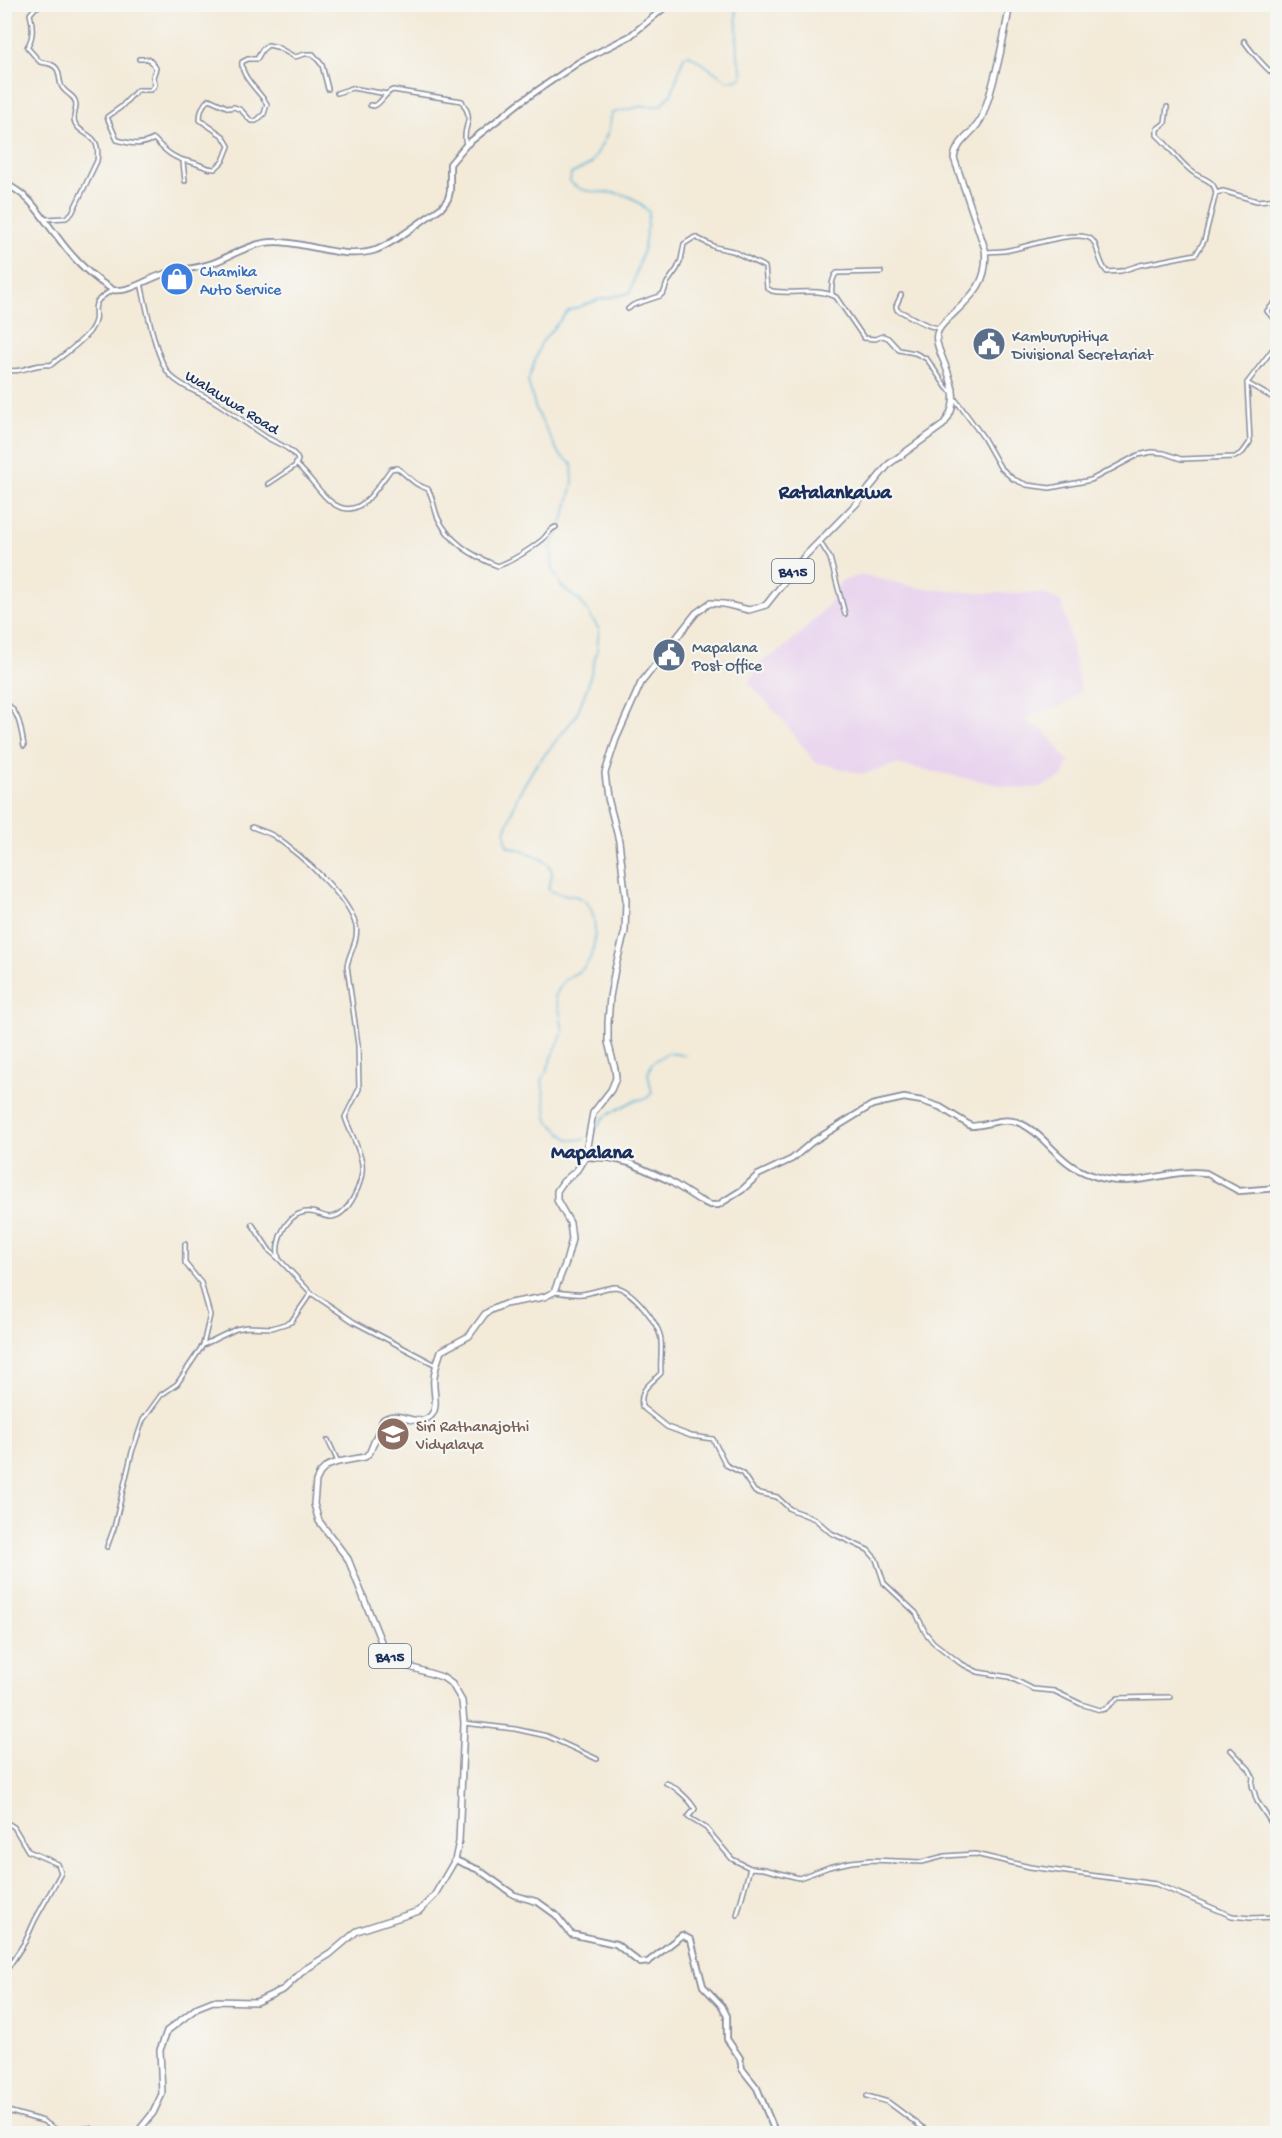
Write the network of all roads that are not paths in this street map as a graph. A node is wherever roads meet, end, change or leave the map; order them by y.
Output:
1 (48, 4) edge
2 (669, 4) edge
3 (1010, 4) edge
4 (1244, 41) dead end
5 (139, 59) dead end
6 (1277, 76) edge
7 (328, 89) dead end
8 (337, 93) dead end
9 (387, 94) junction
10 (370, 105) dead end
11 (1167, 107) dead end
12 (466, 145) junction
13 (183, 162) junction
14 (185, 181) dead end
15 (4, 183) edge
16 (1216, 193) junction
17 (1278, 199) edge
18 (46, 219) junction
19 (986, 252) junction
20 (880, 272) dead end
21 (141, 283) junction
22 (113, 290) junction
23 (832, 295) junction
24 (901, 295) dead end
25 (1278, 299) edge
26 (628, 309) dead end
27 (1278, 324) edge
28 (940, 328) junction
29 (1278, 342) edge
30 (4, 369) edge
31 (1247, 383) junction
32 (954, 388) junction
33 (955, 399) junction
34 (1278, 401) edge
35 (296, 464) junction
36 (268, 484) dead end
37 (556, 526) dead end
38 (819, 540) junction
39 (845, 614) dead end
40 (4, 702) edge
41 (24, 746) dead end
42 (252, 827) dead end
43 (585, 1157) junction
44 (1278, 1188) edge
45 (252, 1224) dead end
46 (185, 1244) dead end
47 (279, 1259) junction
48 (554, 1292) junction
49 (311, 1293) junction
50 (203, 1345) junction
51 (436, 1365) junction
52 (328, 1440) dead end
53 (338, 1462) junction
54 (108, 1547) dead end
55 (1170, 1697) dead end
56 (464, 1723) junction
57 (1231, 1750) dead end
58 (597, 1759) dead end
59 (666, 1783) dead end
60 (4, 1821) edge
61 (1278, 1833) edge
62 (455, 1860) junction
63 (750, 1868) junction
64 (737, 1915) dead end
65 (1278, 1917) edge
66 (4, 1974) edge
67 (867, 2096) dead end
68 (4, 2110) edge
69 (1221, 2130) dead end
70 (106, 2133) edge
71 (136, 2133) edge
72 (776, 2133) edge
73 (931, 2133) edge
74 (1159, 2133) edge
75 (1171, 2133) edge
76 (1212, 2133) edge

1 - 18 street
2 - 12 main road
3 - 19 main road
4 - 6 street
5 - 13 street
7 - 13 street
8 - 9 street
9 - 10 street
9 - 12 street
11 - 16 street
12 - 21 main road
13 - 14 street
15 - 18 main road
16 - 17 street
16 - 19 street
18 - 22 main road
19 - 28 main road
20 - 23 street
21 - 22 main road
21 - 35 street, Walawwa Road
22 - 30 street
23 - 26 street
23 - 32 street
24 - 28 street
25 - 27 street
28 - 32 main road
29 - 31 street
31 - 33 street
31 - 34 street
32 - 33 main road
33 - 38 main road, B415
35 - 36 street
35 - 37 street
38 - 39 street
38 - 43 main road, B415
40 - 41 street
42 - 47 street
43 - 44 main road
43 - 48 main road, B415
45 - 47 street
46 - 50 street
47 - 49 street
48 - 51 main road
48 - 55 street
49 - 50 street
49 - 51 street
50 - 54 street
51 - 53 main road, B415
52 - 53 street
53 - 56 main road, B415
56 - 58 street
56 - 62 main road, B415
57 - 61 street
59 - 63 street
60 - 66 street
62 - 71 main road, B415
62 - 72 main road
63 - 64 street
63 - 65 street
67 - 73 street
68 - 70 street
69 - 76 street
74 - 75 street

